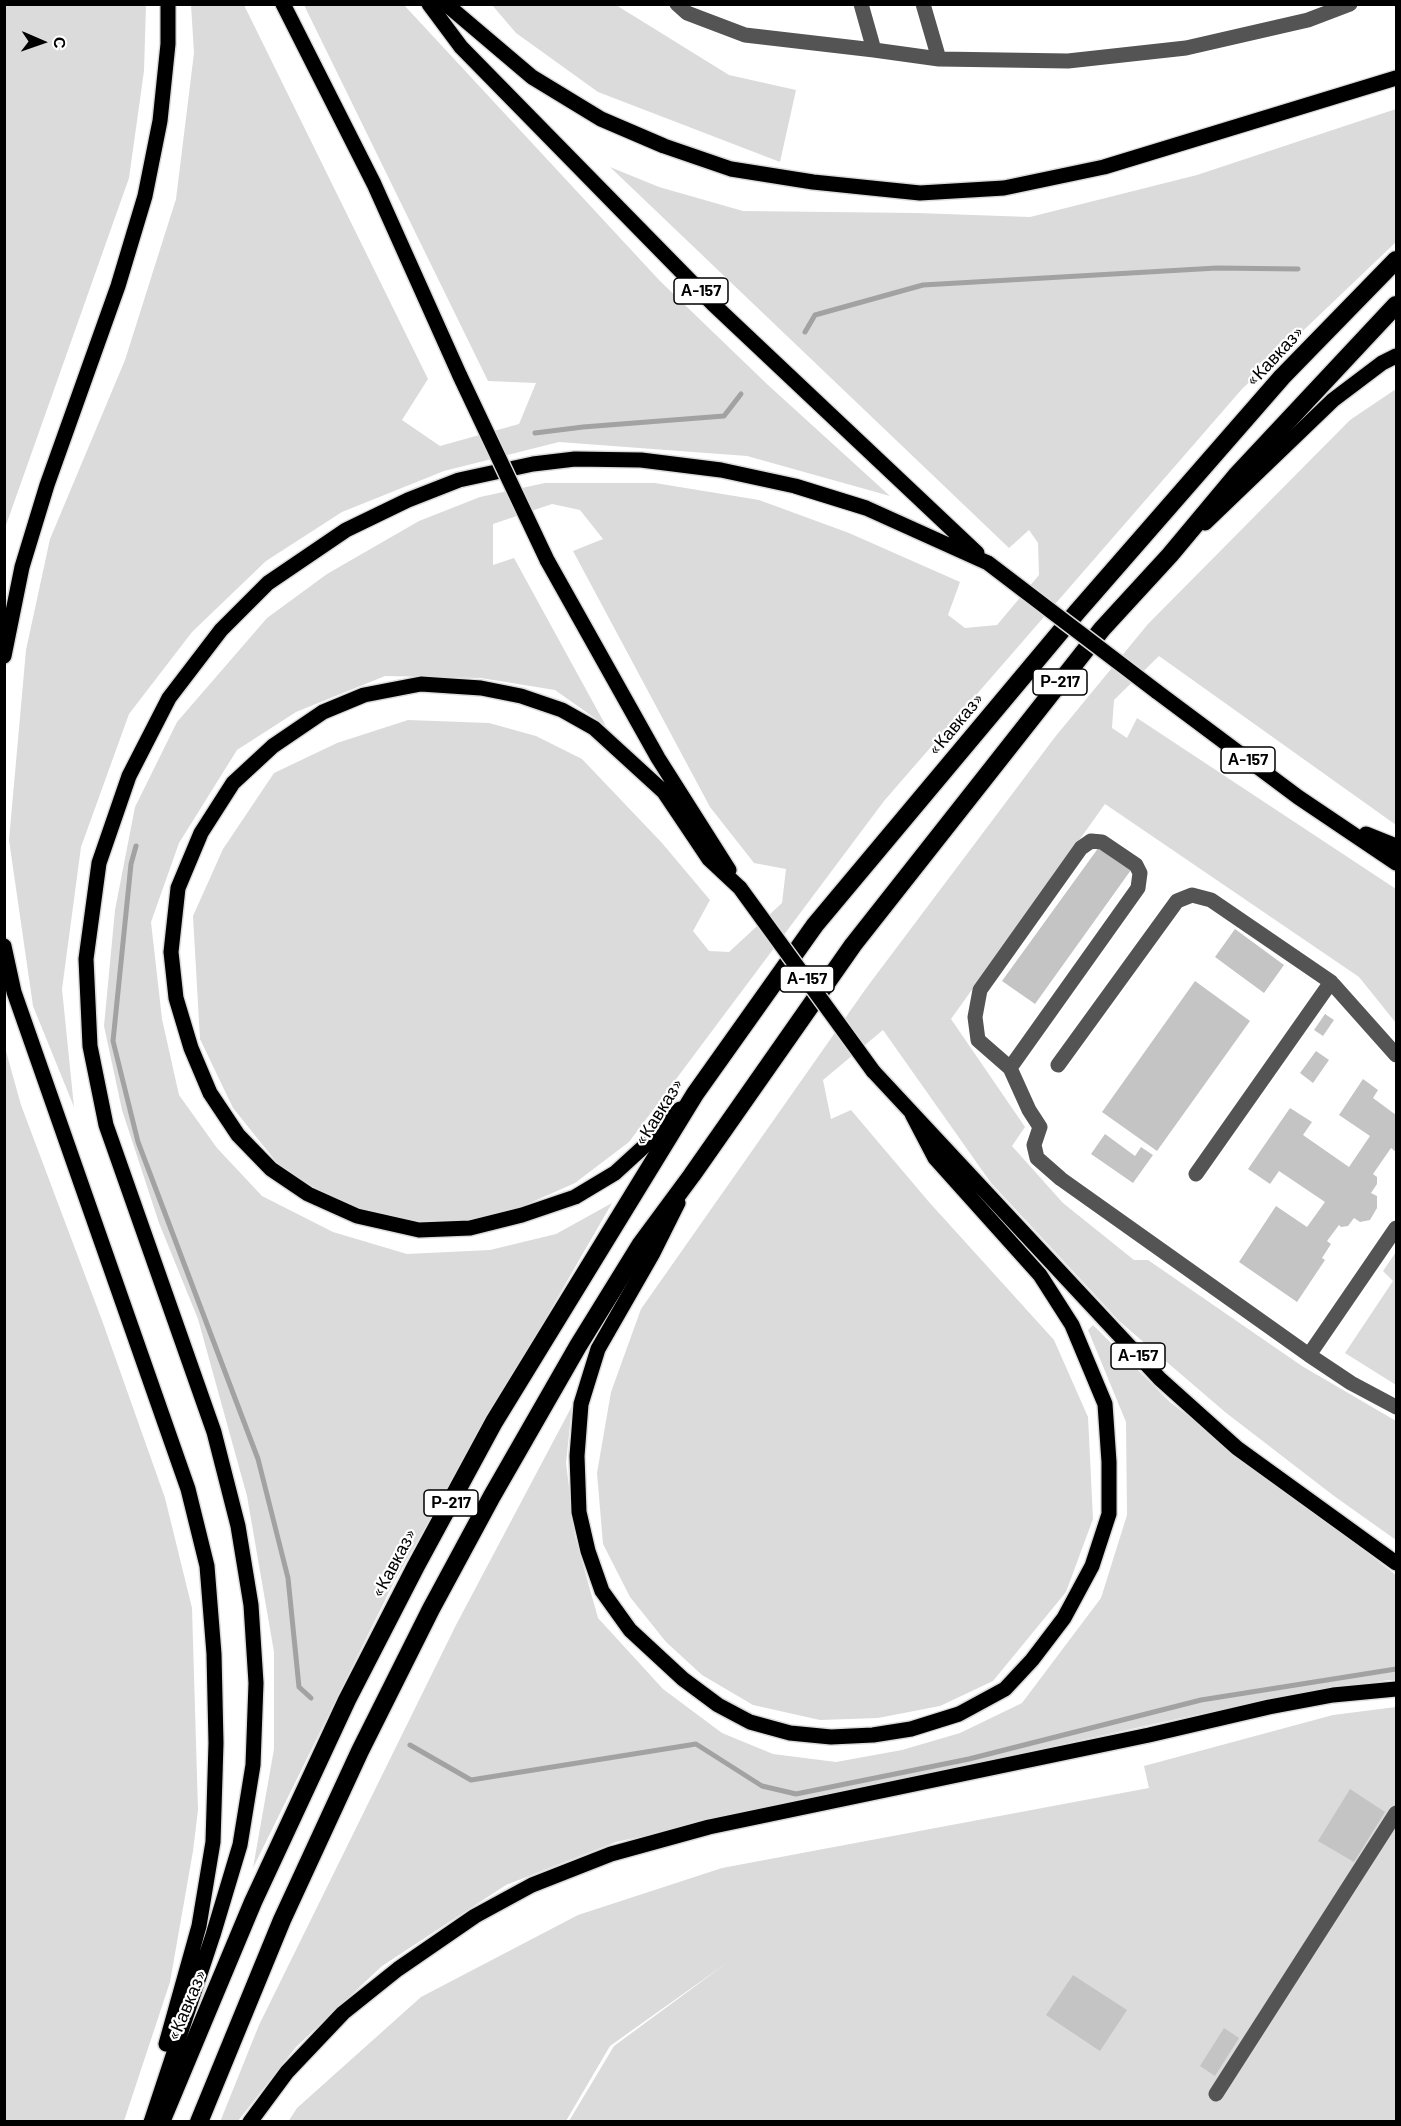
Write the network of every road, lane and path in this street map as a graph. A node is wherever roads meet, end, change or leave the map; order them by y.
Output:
1 (168, 4) edge
2 (283, 4) edge
3 (429, 4) edge
4 (446, 4) edge
5 (677, 4) edge
6 (861, 4) edge
7 (923, 4) edge
8 (1341, 6) edge
9 (874, 50) junction
10 (939, 59) junction
11 (1396, 78) edge
12 (1396, 260) edge
13 (1396, 305) edge
14 (1396, 356) edge
15 (1170, 555) junction
16 (988, 563) junction
17 (4, 656) edge
18 (1342, 826) junction
19 (1396, 846) edge
20 (1396, 863) edge
21 (740, 888) junction
22 (4, 946) edge
23 (1331, 982) junction
24 (1396, 1055) edge
25 (1058, 1065) dead end
26 (1010, 1068) junction
27 (695, 1094) junction
28 (912, 1114) junction
29 (1196, 1174) dead end
30 (692, 1175) junction
31 (1396, 1228) edge
32 (1309, 1355) junction
33 (1396, 1407) edge
34 (1396, 1563) edge
35 (1396, 1689) edge
36 (1396, 1813) edge
37 (1216, 2094) dead end
38 (145, 2121) edge
39 (151, 2121) edge
40 (161, 2121) edge
41 (199, 2121) edge
42 (250, 2121) edge

1 - 17 main road
2 - 21 main road, А-157, bridge
3 - 16 main road, А-157
4 - 11 main road
5 - 9 lane
6 - 9 lane
7 - 10 lane
8 - 10 lane
9 - 10 lane
12 - 27 highway, «Кавказ» / Р-217
13 - 15 highway, Р-217
14 - 15 main road
15 - 30 highway, Р-217
16 - 18 main road, А-157, bridge
16 - 39 main road
18 - 19 main road
18 - 20 main road, А-157
21 - 27 main road
21 - 28 main road, А-157, bridge
22 - 38 main road
23 - 24 lane
23 - 25 lane
23 - 29 lane
26 - 26 lane
26 - 32 lane
27 - 40 highway, «Кавказ» / Р-217
28 - 30 main road
28 - 34 main road, А-157
30 - 41 highway, Р-217
31 - 32 lane
32 - 33 lane
35 - 42 main road
36 - 37 lane

